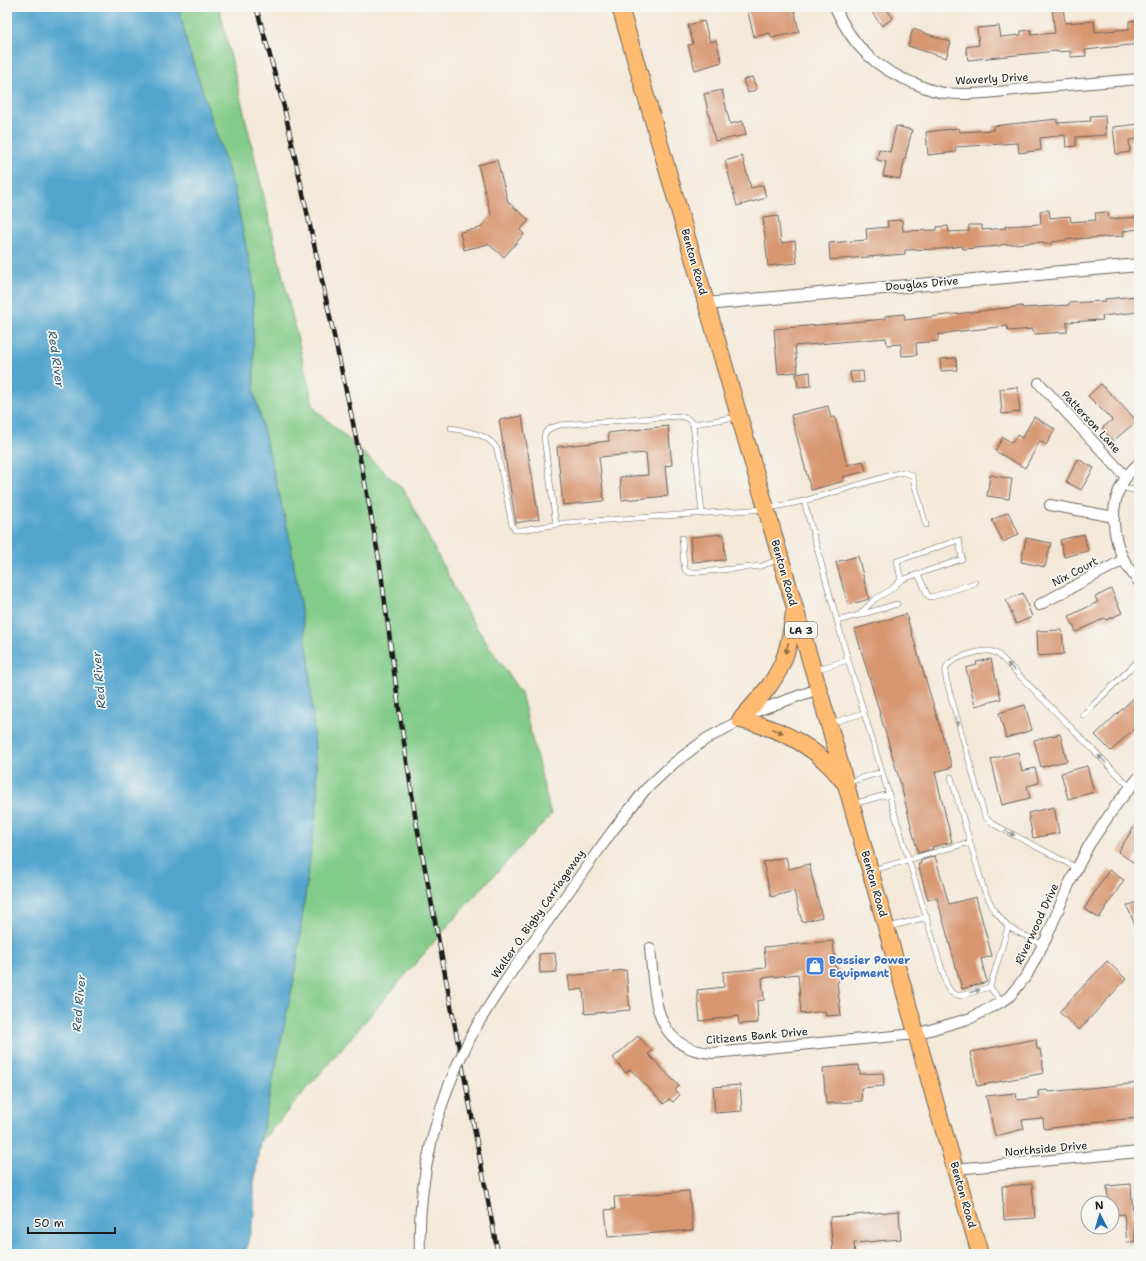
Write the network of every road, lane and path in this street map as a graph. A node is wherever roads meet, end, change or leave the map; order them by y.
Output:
1 (621, 7) edge
2 (835, 7) edge
3 (1139, 79) edge
4 (1139, 265) edge
5 (706, 304) junction
6 (1039, 383) dead end
7 (739, 417) junction
8 (693, 424) junction
9 (451, 428) dead end
10 (1139, 463) edge
11 (1124, 481) junction
12 (1139, 490) edge
13 (804, 501) junction
14 (1050, 505) dead end
15 (765, 509) junction
16 (702, 513) junction
17 (1114, 517) junction
18 (556, 525) junction
19 (926, 525) dead end
20 (682, 538) dead end
21 (780, 559) junction
22 (1123, 560) junction
23 (918, 574) junction
24 (901, 580) junction
25 (1139, 582) edge
26 (975, 583) dead end
27 (898, 604) dead end
28 (1039, 605) dead end
29 (795, 610) junction
30 (859, 615) junction
31 (837, 621) junction
32 (848, 660) junction
33 (1139, 660) edge
34 (812, 670) junction
35 (818, 688) junction
36 (864, 713) junction
37 (1083, 715) dead end
38 (740, 720) junction
39 (828, 723) junction
40 (882, 772) junction
41 (951, 777) dead end
42 (1139, 777) edge
43 (845, 783) junction
44 (1130, 787) junction
45 (889, 794) junction
46 (851, 804) junction
47 (970, 842) junction
48 (909, 859) junction
49 (1077, 868) junction
50 (870, 870) junction
51 (927, 917) junction
52 (1008, 927) junction
53 (886, 928) junction
54 (1043, 945) junction
55 (650, 948) dead end
56 (990, 987) junction
57 (1001, 1002) junction
58 (916, 1034) junction
59 (1139, 1152) edge
60 (955, 1170) junction
61 (420, 1254) edge
62 (980, 1254) edge

1 - 5 main road, Benton Road / LA 3
2 - 3 street, Waverly Drive
4 - 5 street, Douglas Drive
5 - 7 main road, Benton Road / LA 3
6 - 11 street, Patterson Lane
7 - 8 lane
7 - 15 main road, Benton Road / LA 3
8 - 16 lane
8 - 18 lane
9 - 18 lane
10 - 11 street
11 - 12 lane
11 - 17 street
13 - 15 lane
13 - 19 lane
13 - 31 lane
14 - 17 street
15 - 16 lane
15 - 21 main road, Benton Road / LA 3
16 - 18 lane
17 - 22 street
20 - 21 lane
21 - 29 main road, Benton Road / LA 3
22 - 25 street
22 - 28 street, Nix Court
23 - 24 lane
23 - 24 lane
23 - 26 lane
24 - 30 lane
27 - 30 lane
29 - 34 main road, Benton Road / LA 3
29 -> 38 main road
30 - 31 lane
31 - 32 lane
32 - 34 lane
32 - 36 lane
33 - 37 lane
34 - 35 main road, Benton Road / LA 3
35 - 38 street, Walter O. Bigby Carriageway
35 - 39 main road, Benton Road / LA 3
36 - 39 lane
36 - 40 lane
38 -> 43 main road
38 - 61 street, Walter O. Bigby Carriageway, bridge
39 - 43 main road, Benton Road / LA 3
40 - 43 lane
40 - 45 lane
41 - 47 lane
42 - 44 street, Riverwood Drive
43 - 46 main road, Benton Road / LA 3
44 - 49 street, Riverwood Drive
44 -> 49 lane
45 - 46 lane
45 - 48 lane
46 - 50 main road, Benton Road / LA 3
47 - 48 lane
47 - 52 lane
48 - 50 lane
48 - 51 lane
49 - 54 street, Riverwood Drive
50 - 53 main road, Benton Road / LA 3
51 - 53 lane
51 -> 56 lane
52 - 54 lane
52 - 56 lane
53 - 58 main road, Benton Road / LA 3
54 - 57 street, Riverwood Drive
55 - 58 street, Citizens Bank Drive
56 - 57 lane
57 - 58 street, Riverwood Drive
58 - 60 main road, Benton Road / LA 3
59 - 60 street, Northside Drive
60 - 62 main road, Benton Road / LA 3

